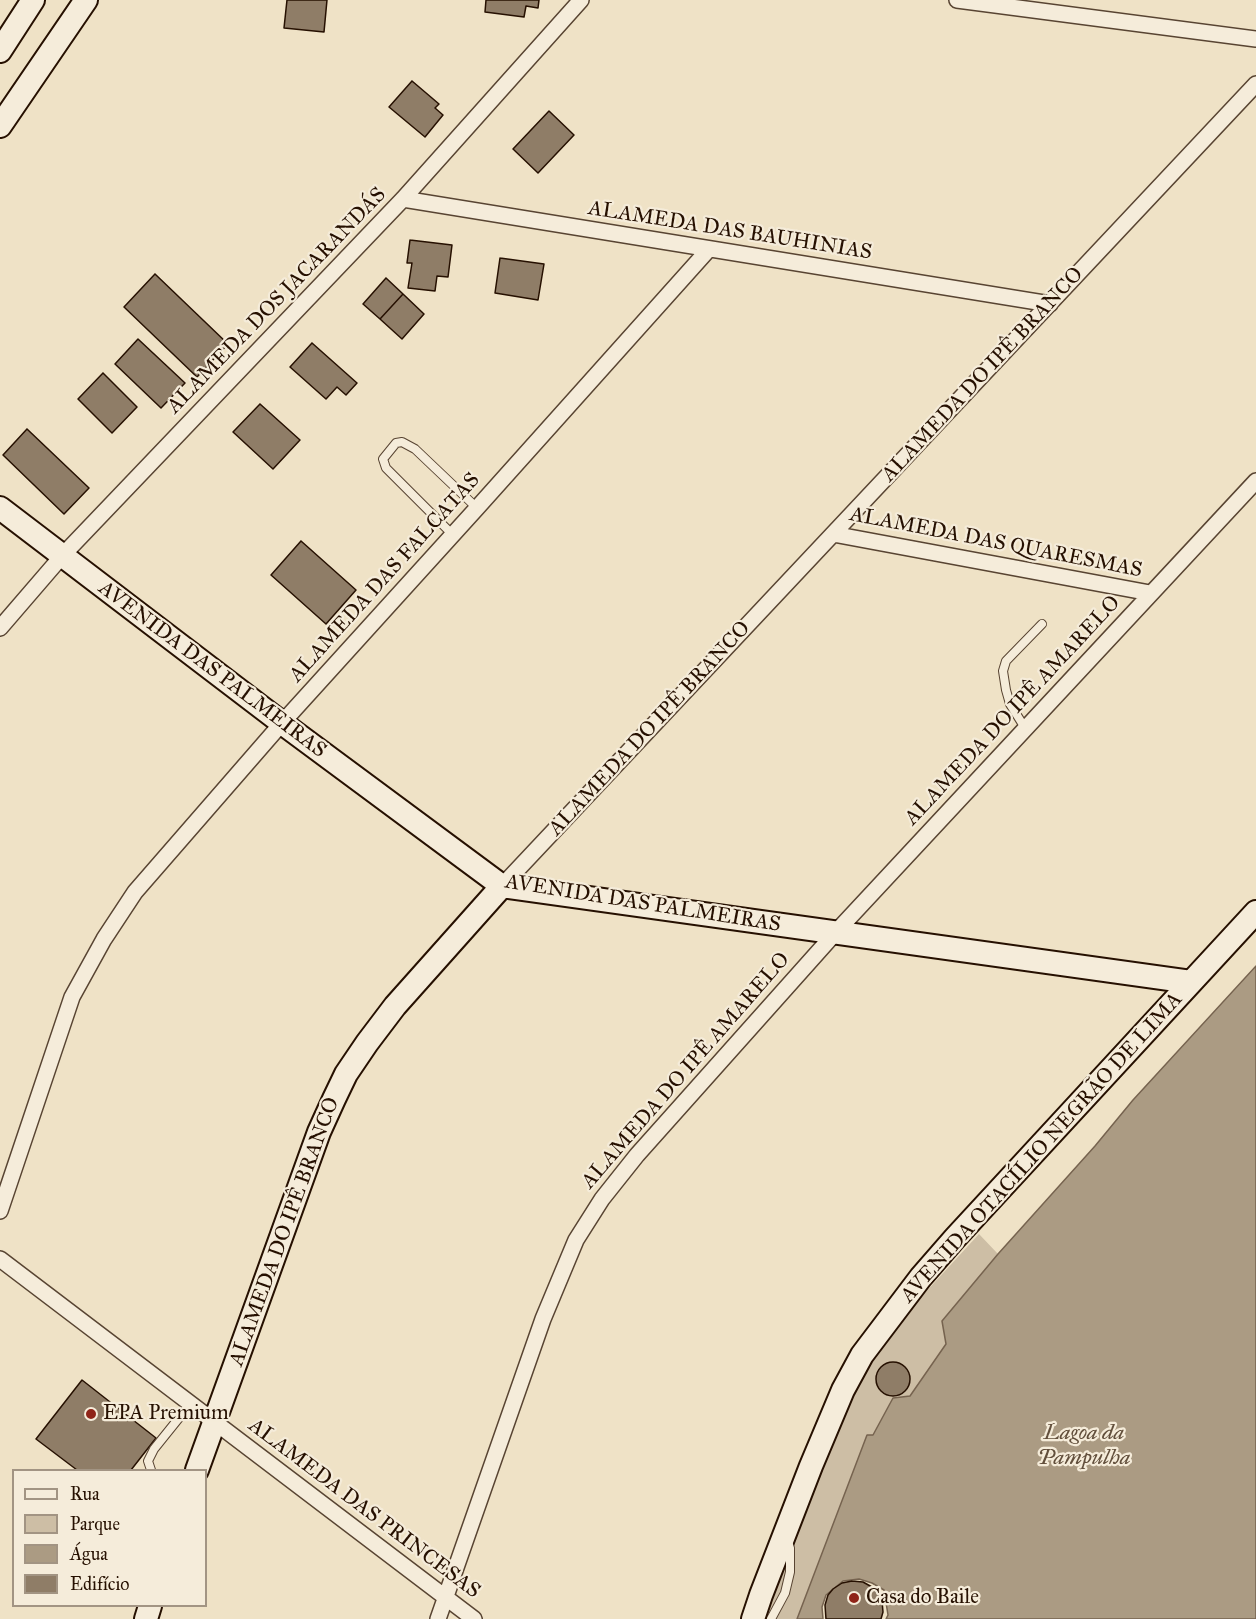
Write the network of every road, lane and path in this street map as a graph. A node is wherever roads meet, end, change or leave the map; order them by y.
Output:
1 (33, 0) edge
2 (86, 0) edge
3 (581, 0) edge
4 (957, 0) edge
5 (1256, 39) edge
6 (0, 51) edge
7 (1256, 84) edge
8 (0, 126) edge
9 (403, 199) junction
10 (709, 249) junction
11 (1050, 304) junction
12 (1256, 481) edge
13 (0, 508) edge
14 (477, 508) junction
15 (833, 534) junction
16 (453, 535) junction
17 (62, 556) junction
18 (1150, 593) junction
19 (1042, 624) dead end
20 (0, 628) edge
21 (282, 723) junction
22 (1025, 728) junction
23 (502, 886) junction
24 (1256, 912) edge
25 (836, 932) junction
26 (1191, 982) junction
27 (0, 1211) edge
28 (0, 1259) edge
29 (191, 1403) junction
30 (215, 1421) junction
31 (151, 1469) edge
32 (197, 1469) edge
33 (786, 1532) junction
34 (761, 1595) junction
35 (445, 1598) junction
36 (438, 1619) edge
37 (474, 1619) edge
38 (744, 1619) edge
39 (753, 1619) edge
40 (771, 1619) edge

1 - 6 street
2 - 8 street
3 - 9 street, ALAMEDA DOS JACARANDÁS
4 - 5 street
7 - 11 street, ALAMEDA DO IPÊ BRANCO
9 - 10 street, ALAMEDA DAS BAUHINIAS
9 - 17 street, ALAMEDA DOS JACARANDÁS
10 - 11 street, ALAMEDA DAS BAUHINIAS
10 - 14 street, ALAMEDA DAS FALCATAS
11 - 15 street, ALAMEDA DO IPÊ BRANCO
12 - 18 street, ALAMEDA DO IPÊ AMARELO
13 - 17 street, AVENIDA DAS PALMEIRAS
14 - 16 street, ALAMEDA DAS FALCATAS
14 - 16 lane
15 - 18 street, ALAMEDA DAS QUARESMAS
15 - 23 street, ALAMEDA DO IPÊ BRANCO
16 - 21 street, ALAMEDA DAS FALCATAS
17 - 20 street, ALAMEDA DOS JACARANDÁS
17 - 21 street, AVENIDA DAS PALMEIRAS
18 - 22 street, ALAMEDA DO IPÊ AMARELO
19 - 22 lane
21 - 23 street, AVENIDA DAS PALMEIRAS
21 - 27 street, ALAMEDA DAS FALCATAS
22 - 25 street, ALAMEDA DO IPÊ AMARELO
23 - 25 street, AVENIDA DAS PALMEIRAS
23 - 30 street, ALAMEDA DO IPÊ BRANCO
24 - 26 street, AVENIDA OTACÍLIO NEGRÃO DE LIMA
25 - 26 street, AVENIDA DAS PALMEIRAS
25 - 35 street, ALAMEDA DO IPÊ AMARELO
26 - 33 street, AVENIDA OTACÍLIO NEGRÃO DE LIMA
28 - 29 street, ALAMEDA DAS PRINCESAS
29 - 30 street, ALAMEDA DAS PRINCESAS
29 - 31 lane
30 - 32 street, ALAMEDA DO IPÊ BRANCO
30 - 35 street, ALAMEDA DAS PRINCESAS
33 - 34 street, AVENIDA OTACÍLIO NEGRÃO DE LIMA
33 - 40 lane
34 - 38 street, AVENIDA OTACÍLIO NEGRÃO DE LIMA
34 - 39 street, AVENIDA OTACÍLIO NEGRÃO DE LIMA
35 - 36 street, ALAMEDA DO IPÊ AMARELO
35 - 37 street, ALAMEDA DAS PRINCESAS

